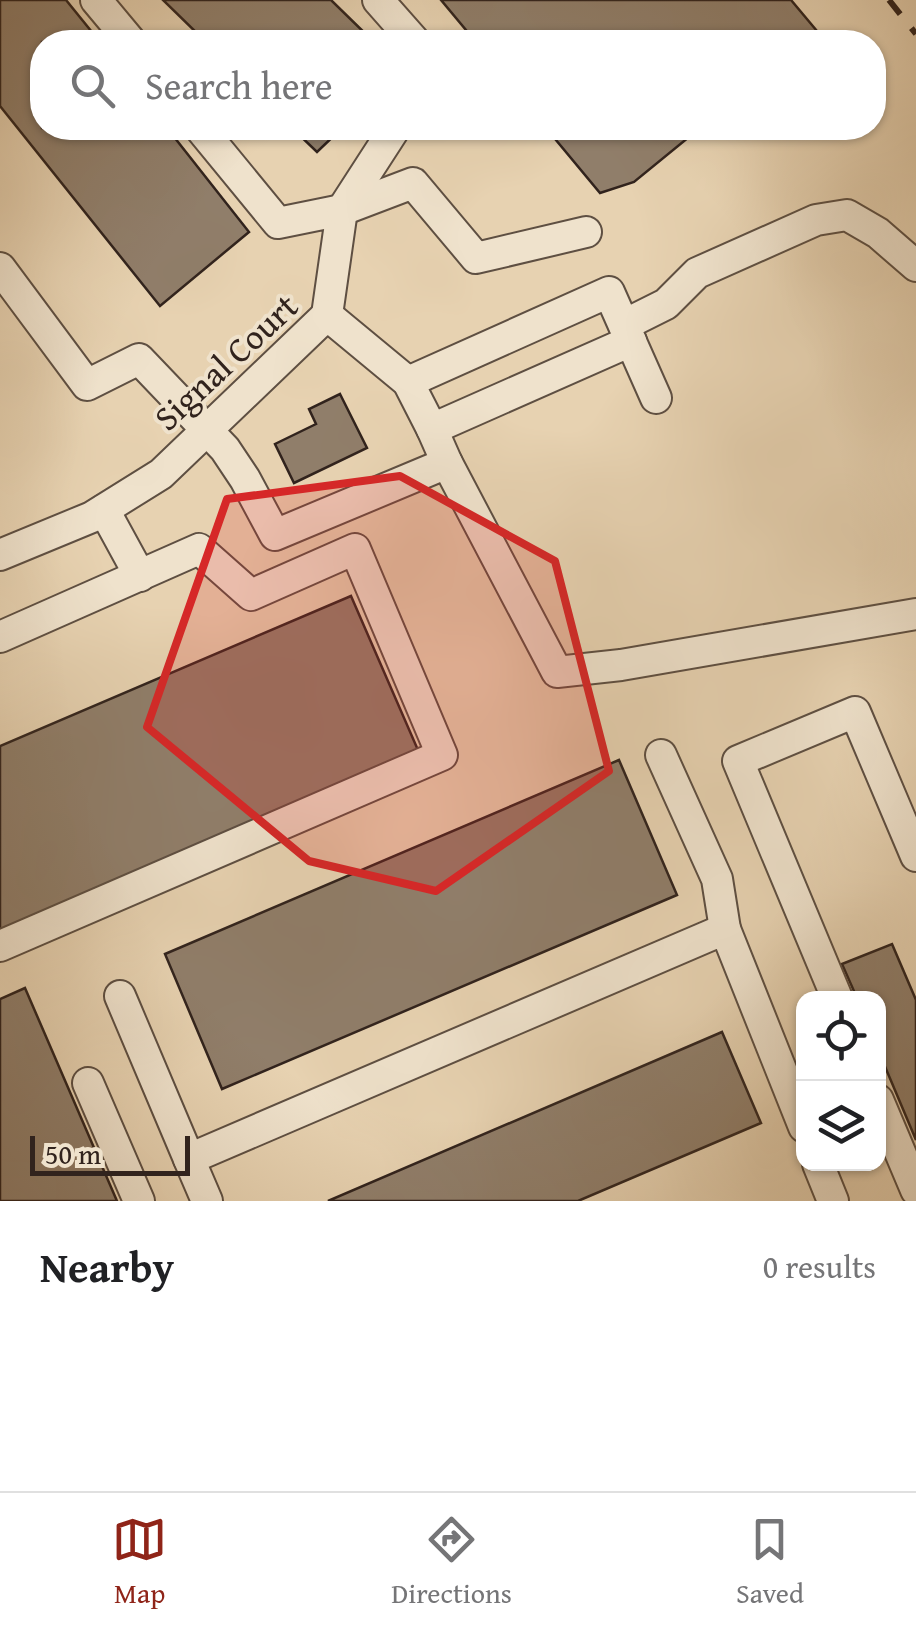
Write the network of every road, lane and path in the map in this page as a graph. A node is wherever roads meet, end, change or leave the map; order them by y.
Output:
1 (96, 0) edge
2 (378, 0) edge
3 (121, 30) edge
4 (404, 30) edge
5 (210, 140) edge
6 (387, 140) edge
7 (342, 210) junction
8 (586, 232) dead end
9 (916, 266) edge
10 (0, 268) edge
11 (327, 315) junction
12 (627, 333) junction
13 (408, 382) junction
14 (656, 398) dead end
15 (432, 429) junction
16 (208, 431) junction
17 (447, 463) junction
18 (104, 510) junction
19 (0, 556) edge
20 (140, 576) junction
21 (916, 614) edge
22 (0, 637) edge
23 (661, 755) dead end
24 (916, 856) edge
25 (724, 929) junction
26 (0, 946) edge
27 (833, 991) edge
28 (120, 996) dead end
29 (88, 1083) dead end
30 (796, 1107) edge
31 (886, 1119) edge
32 (190, 1159) junction
33 (821, 1171) edge
34 (916, 1190) edge
35 (831, 1200) edge
36 (139, 1201) edge
37 (207, 1201) edge

1 - 3 street
2 - 4 street
5 - 7 street
6 - 7 street
7 - 8 street
7 - 11 street
9 - 12 street
10 - 16 street
11 - 13 street, Signal Court
11 - 16 street, Signal Court
12 - 13 street
12 - 14 street
12 - 15 street
13 - 15 street
15 - 17 street
16 - 17 street
16 - 18 street, Signal Court
17 - 21 street
18 - 19 street, Signal Court
18 - 20 street
20 - 22 street
20 - 26 street
23 - 25 street
24 - 27 street
25 - 30 street
25 - 32 street
28 - 32 street
29 - 36 street
31 - 34 street
32 - 37 street
33 - 35 street

